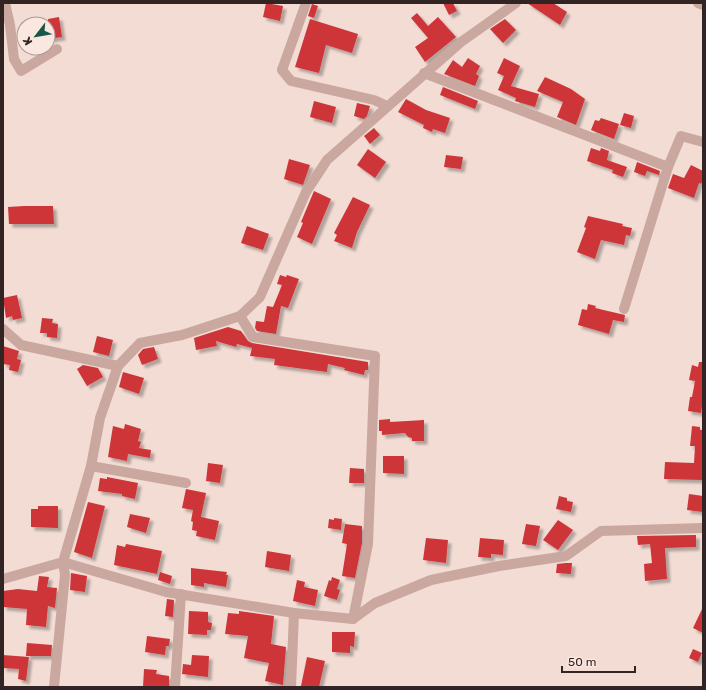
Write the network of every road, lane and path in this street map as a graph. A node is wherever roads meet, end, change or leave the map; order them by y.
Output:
1 (5, 3) edge
2 (306, 3) edge
3 (516, 3) edge
4 (698, 3) edge
5 (703, 5) edge
6 (7, 49) edge
7 (57, 49) dead end
8 (424, 73) junction
9 (387, 106) junction
10 (703, 142) edge
11 (668, 167) junction
12 (624, 309) dead end
13 (240, 316) junction
14 (3, 329) edge
15 (118, 366) junction
16 (91, 466) junction
17 (186, 483) dead end
18 (703, 528) edge
19 (63, 562) junction
20 (3, 579) edge
21 (181, 594) junction
22 (294, 613) junction
23 (353, 619) junction
24 (54, 687) edge
25 (175, 687) edge
26 (291, 687) edge

1 - 6 street
2 - 9 street
3 - 8 street
4 - 5 street
6 - 7 street
8 - 9 street
8 - 11 street
9 - 13 street
10 - 11 street
11 - 12 street
13 - 15 street
13 - 23 street
14 - 15 street
15 - 16 street
16 - 17 street
16 - 19 street
18 - 23 street
19 - 20 street
19 - 21 street
19 - 24 street
21 - 22 street
21 - 25 street
22 - 23 street
22 - 26 street

